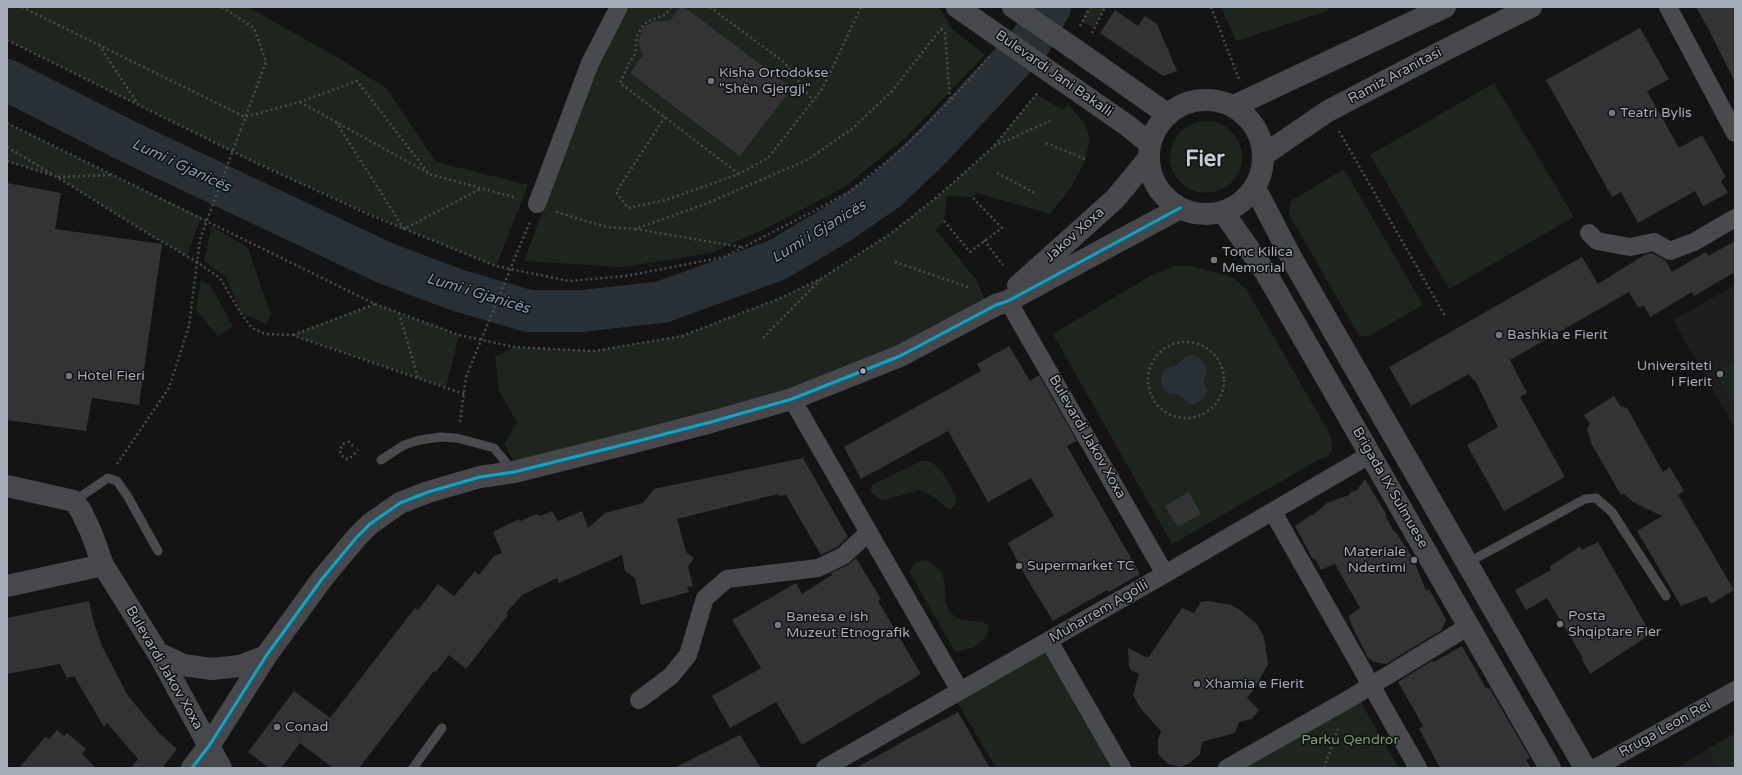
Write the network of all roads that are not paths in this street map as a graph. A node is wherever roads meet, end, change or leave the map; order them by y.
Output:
1 (619, 7) edge
2 (1013, 7) edge
3 (1531, 7) edge
4 (1668, 7) edge
5 (1434, 9) edge
6 (952, 14) edge
7 (1241, 103) junction
8 (1167, 114) junction
9 (1735, 133) edge
10 (1149, 152) junction
11 (1265, 154) junction
12 (1255, 188) junction
13 (537, 204) road end
14 (1180, 208) junction
15 (1223, 212) junction
16 (1735, 218) edge
17 (1589, 233) dead end
18 (1002, 303) junction
19 (792, 399) junction
20 (1371, 454) junction
21 (381, 460) dead end
22 (514, 472) junction
23 (7, 486) edge
24 (74, 501) junction
25 (400, 503) joint
26 (1273, 512) junction
27 (868, 532) junction
28 (158, 551) dead end
29 (1467, 563) junction
30 (103, 565) junction
31 (1165, 574) junction
32 (7, 586) edge
33 (1666, 596) dead end
34 (1468, 626) junction
35 (1049, 641) junction
36 (158, 653) junction
37 (266, 656) junction
38 (1371, 685) junction
39 (1735, 690) edge
40 (960, 691) junction
41 (640, 700) dead end
42 (442, 728) dead end
43 (209, 746) junction
44 (192, 768) edge
45 (221, 768) edge
46 (413, 768) edge
47 (825, 768) edge
48 (1122, 768) edge
49 (1227, 768) edge
50 (1418, 768) edge
51 (1550, 768) edge
52 (1585, 768) edge
53 (1595, 768) edge

1 - 13 street
2 - 8 main road, bridge
3 - 11 main road, Ramiz Aranitasi
4 - 9 street
5 - 7 main road
6 - 10 main road, Bulevardi Jani Bakalli, bridge
7 - 8 main road
7 - 11 main road
8 - 10 main road
10 - 14 main road
10 - 18 main road, Jakov Xoxa
11 - 12 main road
12 - 15 main road
12 - 29 main road, Brigada IX Sulmuese
14 - 15 main road
14 - 18 main road, Jakov Xoxa
15 - 20 main road, Brigada IX Sulmuese
16 - 17 street
18 - 19 main road, Jakov Xoxa
18 - 31 street, Bulevardi Jakov Xoxa
19 - 22 main road, Jakov Xoxa
19 - 27 street
20 - 26 street, Muharrem Agolli
20 - 34 main road, Brigada IX Sulmuese
21 - 22 lane
22 - 25 main road, Jakov Xoxa
23 - 24 main road
24 - 28 lane
24 - 30 main road, Bulevardi Jakov Xoxa
25 - 37 main road, Bulevardi Jakov Xoxa
26 - 31 street, Muharrem Agolli
26 - 38 street
27 - 40 street
27 - 41 street
29 - 33 lane
29 - 52 main road, Brigada IX Sulmuese
30 - 32 main road
30 - 36 main road, Bulevardi Jakov Xoxa
31 - 35 street, Muharrem Agolli
34 - 38 street
34 - 51 main road, Brigada IX Sulmuese
35 - 40 street, Muharrem Agolli
35 - 48 street
36 - 37 main road
36 - 43 main road, Bulevardi Jakov Xoxa
37 - 43 main road, Bulevardi Jakov Xoxa
38 - 49 street
38 - 50 street
39 - 53 street, Rruga Leon Rei
40 - 47 street, Muharrem Agolli
42 - 46 lane
43 - 44 main road
43 - 45 main road

